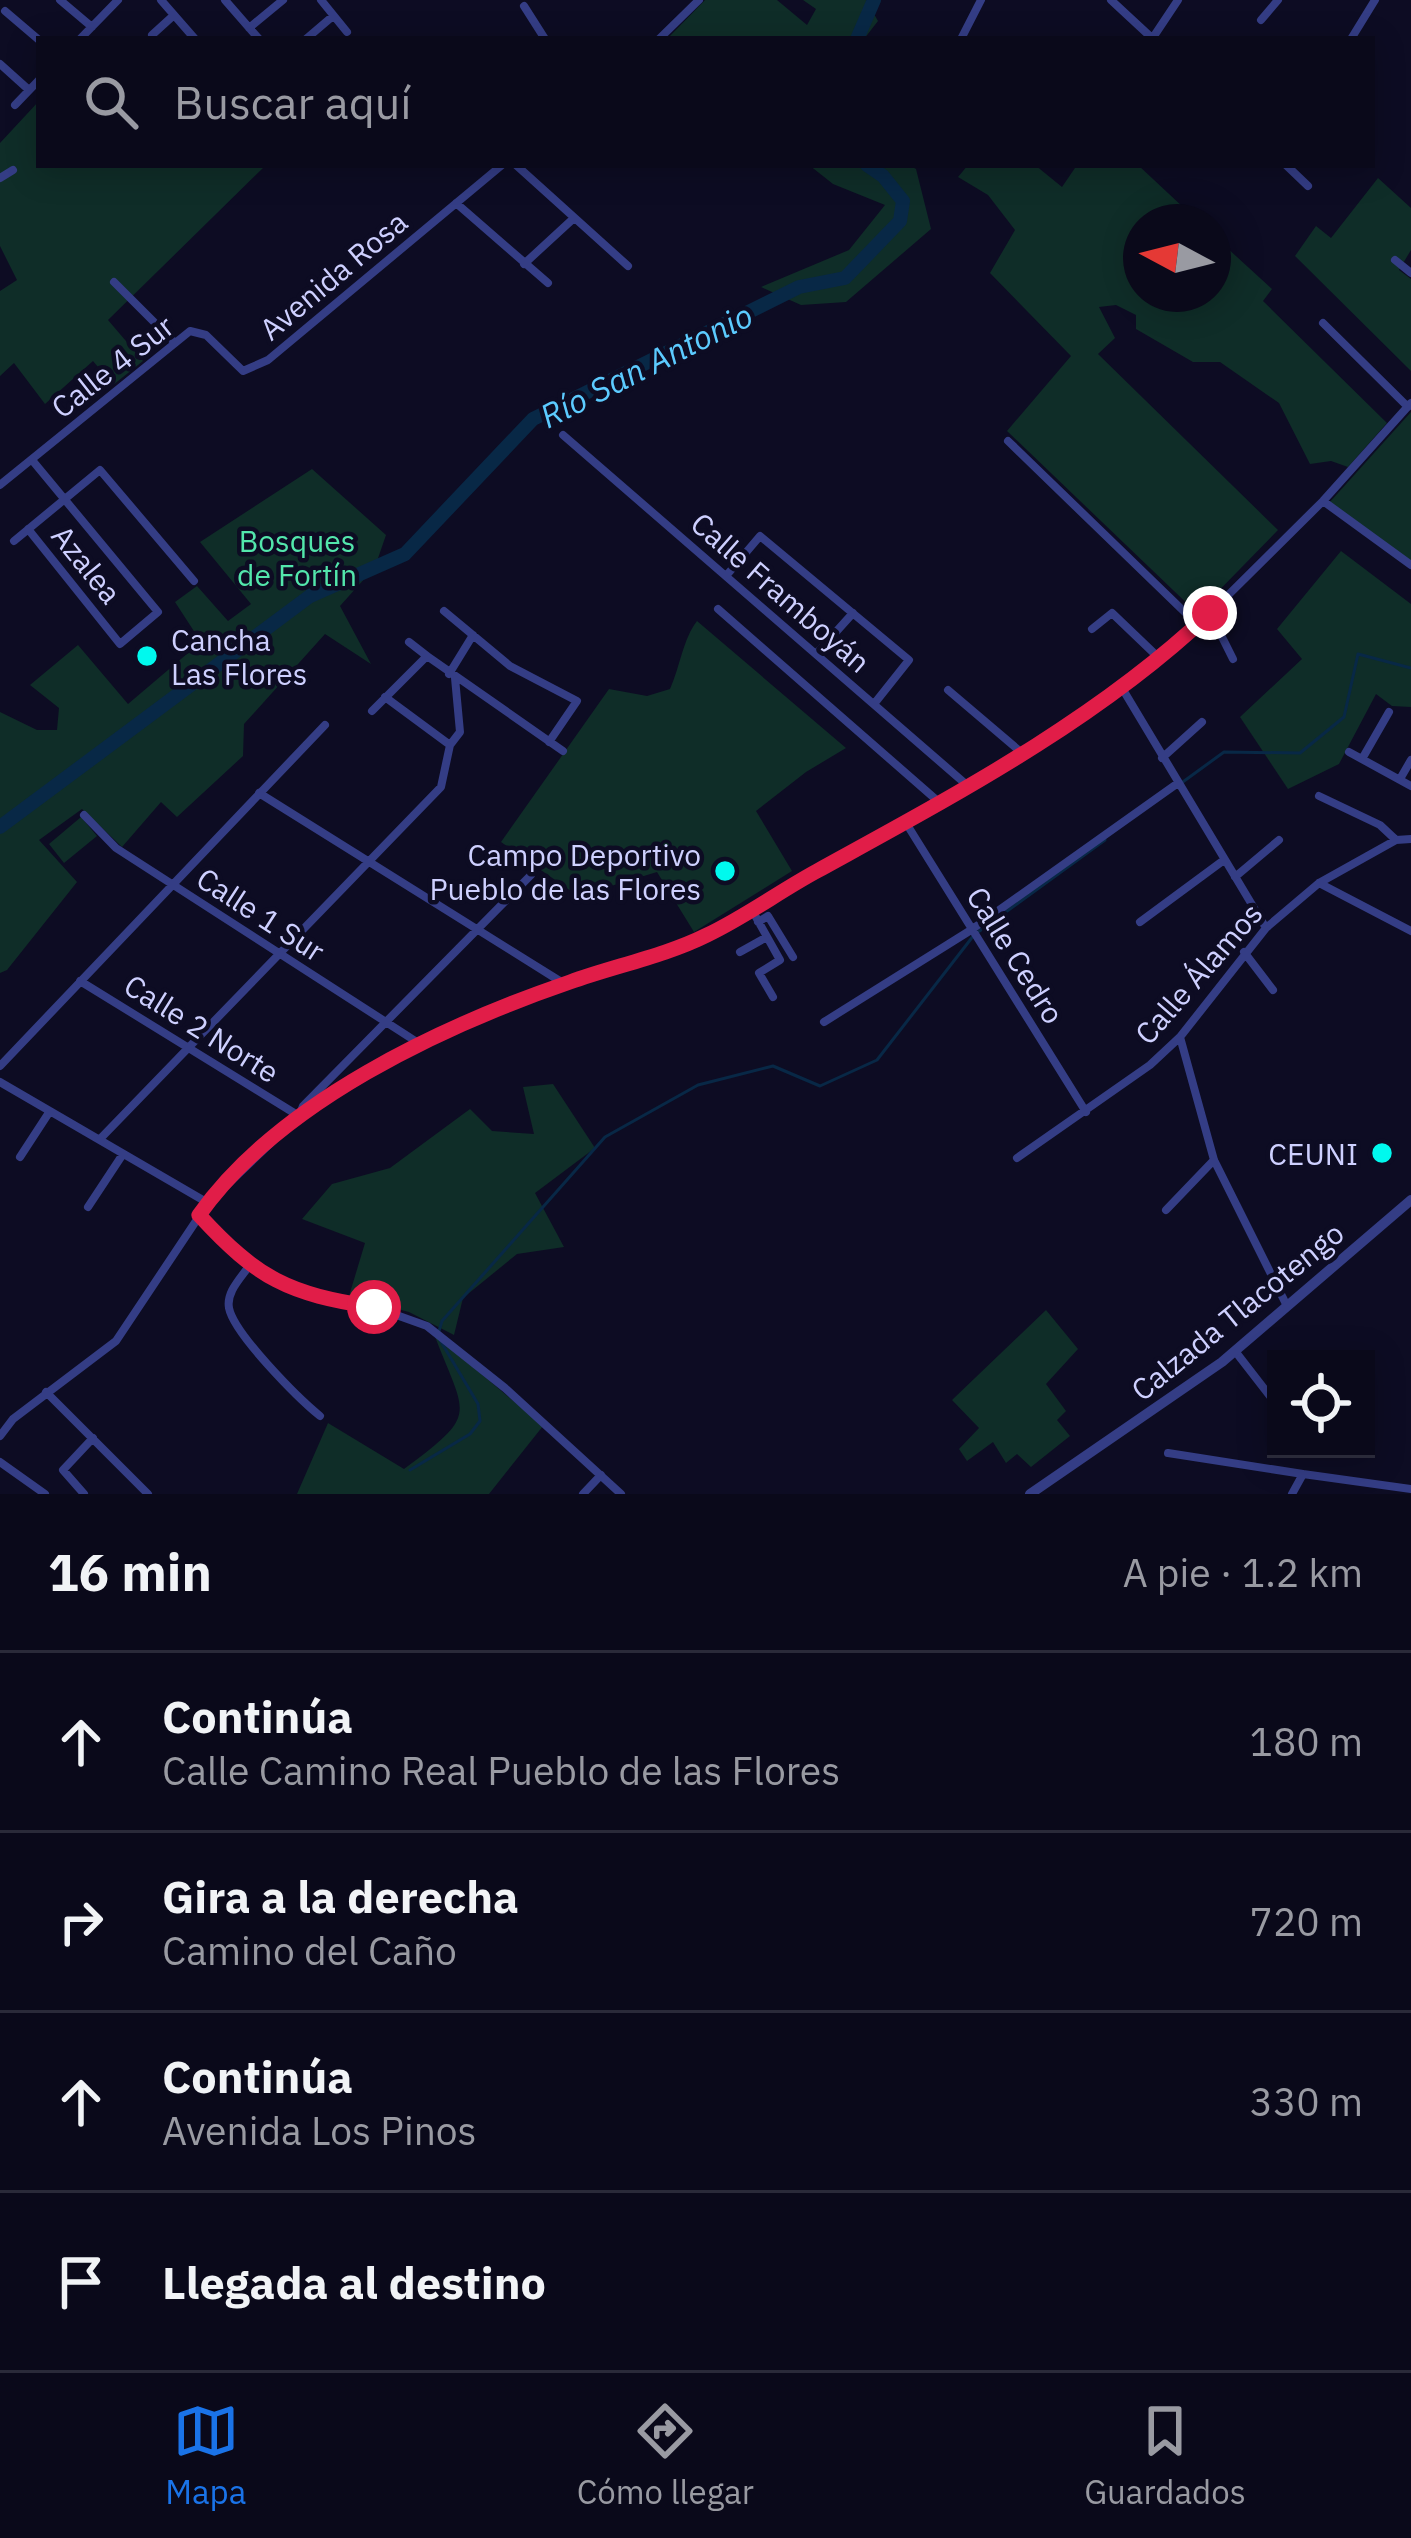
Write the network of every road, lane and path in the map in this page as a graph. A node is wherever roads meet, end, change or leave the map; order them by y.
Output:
1 (60, 0) edge
2 (118, 0) edge
3 (161, 0) edge
4 (224, 0) edge
5 (283, 0) edge
6 (321, 0) edge
7 (699, 0) edge
8 (981, 0) edge
9 (1111, 0) edge
10 (1178, 0) edge
11 (1278, 0) edge
12 (1376, 0) edge
13 (524, 6) dead end
14 (5, 11) dead end
15 (174, 15) junction
16 (334, 16) junction
17 (1261, 20) dead end
18 (92, 27) junction
19 (249, 28) junction
20 (347, 32) dead end
21 (152, 34) dead end
22 (83, 36) edge
23 (192, 36) edge
24 (256, 36) edge
25 (310, 36) edge
26 (542, 36) edge
27 (662, 36) edge
28 (963, 36) edge
29 (1149, 36) edge
30 (1154, 36) edge
31 (1353, 36) edge
32 (36, 37) edge
33 (0, 64) edge
34 (36, 83) edge
35 (29, 90) junction
36 (15, 105) dead end
37 (498, 168) edge
38 (519, 168) edge
39 (1293, 168) edge
40 (13, 170) dead end
41 (0, 178) edge
42 (1308, 186) dead end
43 (456, 203) junction
44 (574, 218) junction
45 (1395, 260) dead end
46 (524, 264) junction
47 (628, 266) dead end
48 (1411, 273) edge
49 (114, 282) dead end
50 (548, 283) dead end
51 (1323, 323) dead end
52 (198, 331) joint
53 (174, 342) junction
54 (1409, 405) edge
55 (563, 436) dead end
56 (1008, 441) dead end
57 (32, 460) junction
58 (0, 485) edge
59 (63, 498) junction
60 (1322, 501) junction
61 (28, 530) junction
62 (14, 541) dead end
63 (1411, 565) edge
64 (726, 576) junction
65 (194, 581) dead end
66 (718, 609) dead end
67 (444, 611) dead end
68 (853, 613) junction
69 (1210, 613) junction
70 (1198, 625) junction
71 (1092, 629) dead end
72 (472, 635) junction
73 (409, 642) dead end
74 (817, 653) junction
75 (427, 656) junction
76 (1159, 658) junction
77 (1233, 659) dead end
78 (452, 676) junction
79 (1122, 688) junction
80 (948, 690) dead end
81 (386, 698) junction
82 (874, 704) junction
83 (372, 711) dead end
84 (1389, 712) dead end
85 (1202, 722) dead end
86 (325, 724) dead end
87 (548, 742) junction
88 (450, 745) junction
89 (563, 751) dead end
90 (1349, 752) dead end
91 (1022, 753) junction
92 (1162, 758) junction
93 (1362, 759) junction
94 (1411, 760) edge
95 (1400, 780) junction
96 (1178, 783) junction
97 (968, 786) junction
98 (1411, 786) edge
99 (259, 793) junction
100 (1319, 796) dead end
101 (940, 803) junction
102 (83, 815) dead end
103 (906, 823) junction
104 (1411, 839) edge
105 (1280, 840) dead end
106 (1396, 840) junction
107 (1224, 860) junction
108 (370, 861) junction
109 (531, 875) dead end
110 (1235, 877) junction
111 (1319, 883) junction
112 (171, 885) junction
113 (752, 910) junction
114 (758, 922) junction
115 (1140, 922) dead end
116 (1265, 928) junction
117 (478, 930) junction
118 (971, 930) junction
119 (1411, 931) edge
120 (766, 937) junction
121 (740, 952) dead end
122 (1244, 952) junction
123 (277, 954) junction
124 (793, 957) dead end
125 (80, 981) junction
126 (564, 984) junction
127 (1273, 990) dead end
128 (772, 997) dead end
129 (386, 1022) junction
130 (824, 1022) dead end
131 (1180, 1037) junction
132 (420, 1044) junction
133 (187, 1047) junction
134 (0, 1066) edge
135 (0, 1082) edge
136 (50, 1111) junction
137 (1086, 1112) junction
138 (299, 1116) junction
139 (100, 1139) junction
140 (124, 1153) junction
141 (20, 1157) dead end
142 (1017, 1158) dead end
143 (1214, 1160) junction
144 (1411, 1200) edge
145 (208, 1203) junction
146 (88, 1208) dead end
147 (1166, 1210) dead end
148 (199, 1215) junction
149 (249, 1266) junction
150 (1287, 1306) junction
151 (1235, 1352) junction
152 (46, 1392) junction
153 (1267, 1393) edge
154 (320, 1416) dead end
155 (0, 1436) edge
156 (93, 1438) junction
157 (1168, 1453) dead end
158 (0, 1462) edge
159 (601, 1474) junction
160 (1303, 1474) junction
161 (1411, 1489) edge
162 (45, 1494) edge
163 (84, 1494) edge
164 (148, 1494) edge
165 (583, 1494) edge
166 (621, 1494) edge
167 (1030, 1494) edge
168 (1292, 1494) edge

1 - 18 street
2 - 18 street
3 - 15 street
4 - 19 street
5 - 19 street
6 - 16 street
7 - 27 street
8 - 28 street
9 - 29 street
10 - 30 street
11 - 17 street
12 - 31 street
13 - 26 street
14 - 32 street
15 - 21 street
15 - 23 street
16 - 20 street
16 - 25 street
18 - 22 street
19 - 24 street
33 - 35 street
34 - 35 street
35 - 36 street
37 - 43 street, Avenida Rosa
38 - 44 street
39 - 42 street
40 - 41 street
43 - 46 street
43 - 52 street, Avenida Rosa
44 - 46 street
44 - 47 street
45 - 48 street
46 - 50 street
49 - 53 street
51 - 54 street
52 - 53 street, Calle 4 Sur
53 - 57 street, Calle 4 Sur
54 - 60 street
55 - 64 street, Calle Framboyán
56 - 70 street
57 - 58 street, Calle 4 Sur
57 - 59 street, Azalea
59 - 61 street, Azalea
59 - 61 street, Azalea
59 - 65 street
60 - 63 street
60 - 69 street
61 - 62 street, Azalea
64 - 68 street
64 - 74 street, Calle Framboyán
66 - 101 street
67 - 72 street
68 - 74 street
68 - 82 street
69 - 70 street
69 - 77 street
70 - 76 street
71 - 76 street
72 - 78 street
72 - 87 street
73 - 75 street
74 - 82 street, Calle Framboyán
75 - 78 street
75 - 81 street
76 - 79 street
78 - 87 street
78 - 88 street
79 - 91 street
79 - 92 street
80 - 91 street
81 - 83 street
81 - 88 street
82 - 97 street, Calle Framboyán
84 - 93 street
85 - 92 street
86 - 99 street
87 - 89 street
88 - 108 street
90 - 93 street
91 - 97 street
92 - 96 street
93 - 95 street
94 - 95 street
95 - 98 street
96 - 107 street
96 - 118 street
97 - 101 street
99 - 108 street
99 - 112 street
100 - 106 street
101 - 103 street
102 - 112 street, Calle 1 Sur
103 - 113 street
103 - 118 street, Calle Cedro
104 - 106 street, Calle Álamos
105 - 110 street
106 - 111 street, Calle Álamos
107 - 110 street
107 - 115 street
108 - 117 street
108 - 123 street
109 - 117 street
110 - 116 street
111 - 116 street, Calle Álamos
111 - 119 street
112 - 123 street, Calle 1 Sur
112 - 125 street
113 - 114 street
113 - 126 street
114 - 120 street
114 - 124 street
116 - 122 street, Calle Álamos
117 - 126 street
117 - 129 street
118 - 130 street
118 - 137 street, Calle Cedro
120 - 121 street
120 - 128 street
122 - 127 street
122 - 131 street, Calle Álamos
123 - 129 street, Calle 1 Sur
123 - 133 street
125 - 133 street, Calle 2 Norte
125 - 134 street
126 - 132 street
129 - 132 street, Calle 1 Sur
129 - 138 street
131 - 137 street, Calle Álamos
131 - 143 street
132 - 138 street
133 - 138 street, Calle 2 Norte
133 - 139 street
135 - 136 street
136 - 139 street
136 - 141 street
137 - 142 street, Calle Álamos
138 - 145 street
139 - 140 street
140 - 145 street
140 - 146 street
143 - 147 street
143 - 150 street
144 - 150 street, Calzada Tlacotengo
145 - 148 street
148 - 149 street
148 - 152 street
149 - 154 street
149 - 159 street
150 - 151 street, Calzada Tlacotengo
151 - 153 street
151 - 167 street, Calzada Tlacotengo
152 - 155 street
152 - 156 street
156 - 163 street
156 - 164 street
157 - 160 street
158 - 162 street
159 - 165 street
159 - 166 street
160 - 161 street
160 - 168 street

